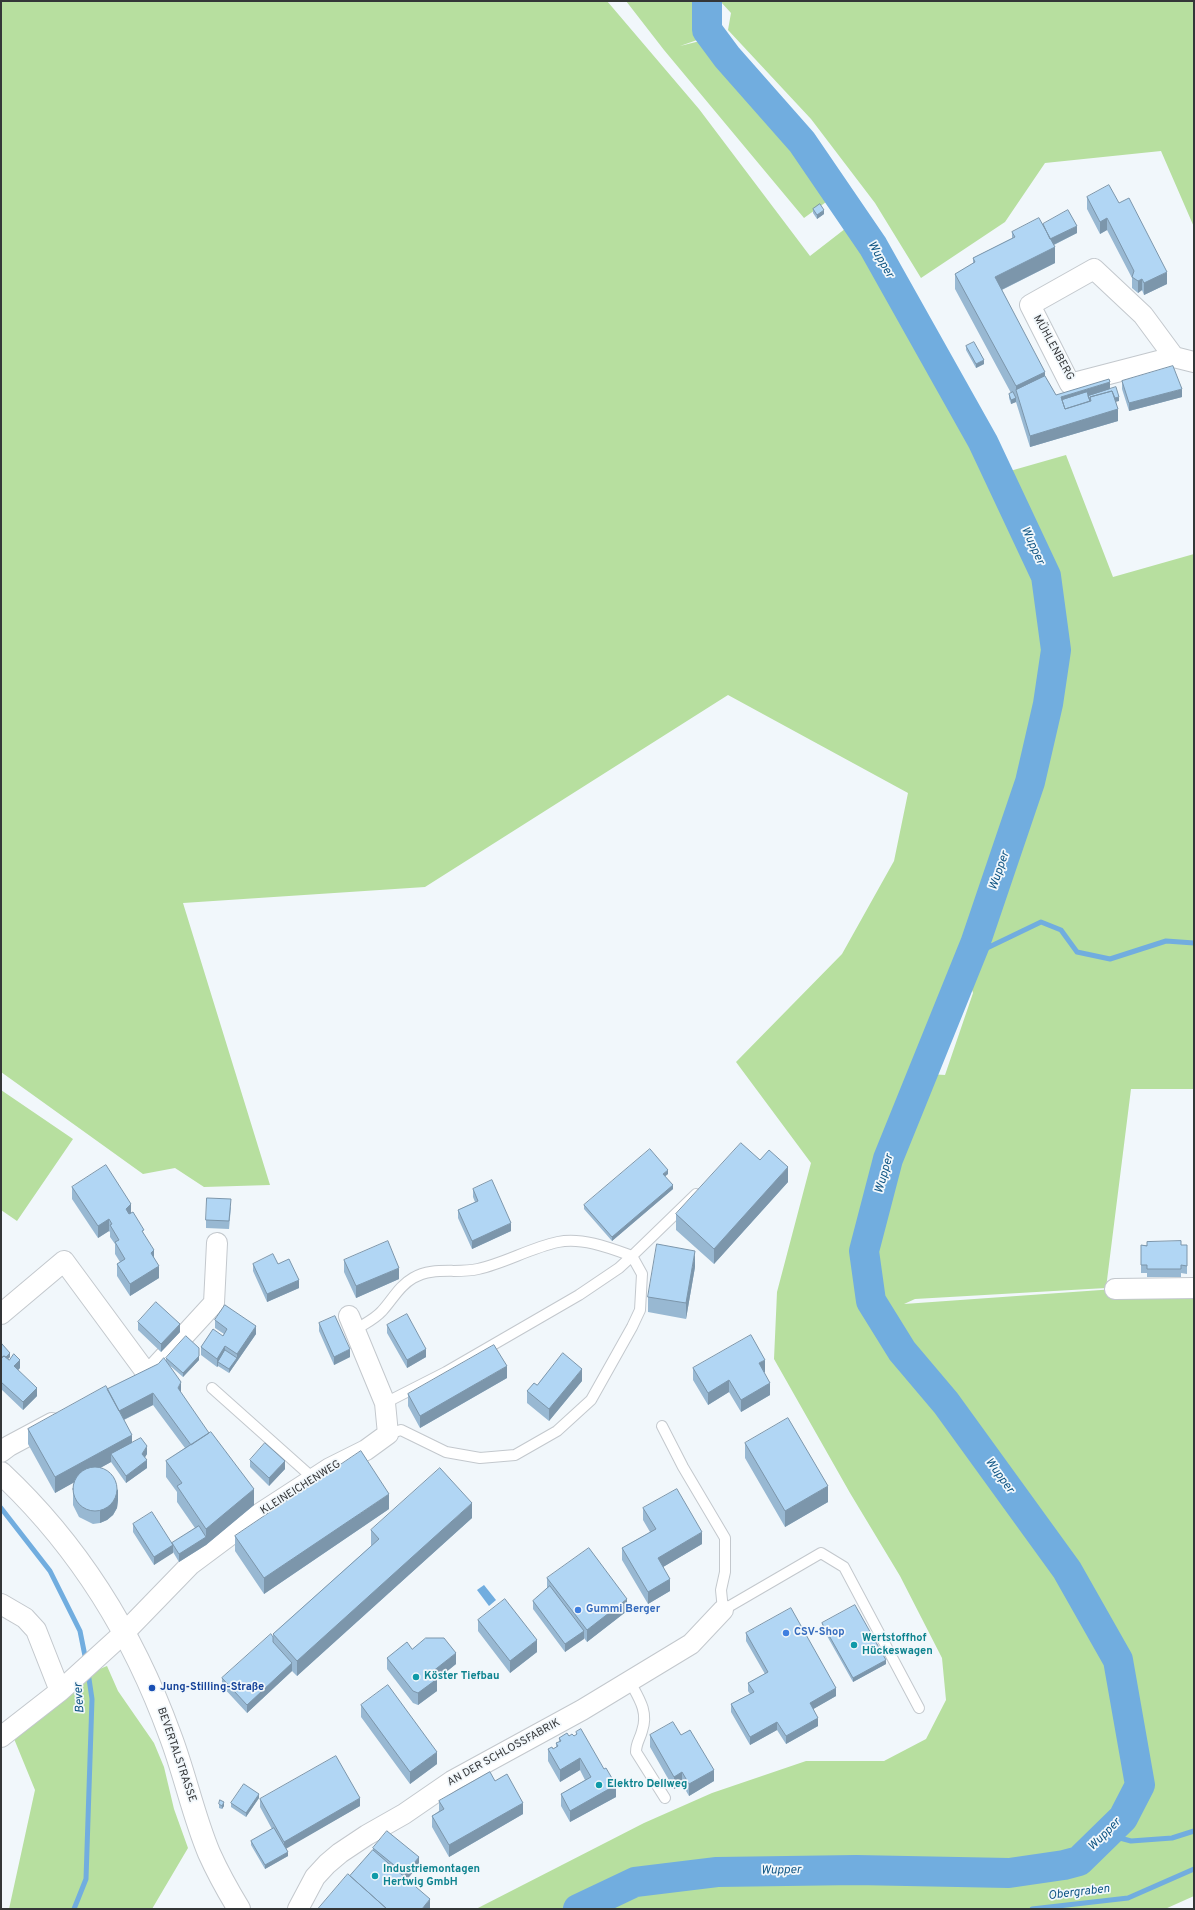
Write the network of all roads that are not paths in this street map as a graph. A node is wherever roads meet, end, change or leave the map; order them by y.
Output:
1 (1174, 357) junction
2 (1194, 362) edge
3 (701, 1189) edge
4 (218, 1243) dead end
5 (632, 1256) junction
6 (1194, 1288) edge
7 (1115, 1289) dead end
8 (1, 1314) edge
9 (352, 1323) joint
10 (148, 1375) junction
11 (129, 1384) edge
12 (212, 1388) dead end
13 (385, 1403) junction
14 (69, 1414) edge
15 (662, 1426) dead end
16 (388, 1434) junction
17 (1, 1452) edge
18 (1, 1473) edge
19 (314, 1479) junction
20 (1, 1604) edge
21 (723, 1610) junction
22 (125, 1632) junction
23 (629, 1680) junction
24 (66, 1685) junction
25 (919, 1708) dead end
26 (1, 1737) edge
27 (665, 1798) dead end
28 (239, 1909) edge
29 (298, 1909) edge

1 - 1 street, MÜHLENBERG
1 - 2 street, MÜHLENBERG
3 - 5 lane
4 - 10 street
5 - 9 lane
5 - 13 lane
5 - 16 lane
6 - 7 street
8 - 10 street
9 - 13 street
10 - 11 street
12 - 19 lane
13 - 16 street
14 - 17 street
15 - 21 lane
16 - 19 street, KLEINEICHENWEG
18 - 22 street, BEVERTALSTRASSE
19 - 22 street, KLEINEICHENWEG
20 - 24 street
21 - 23 street, AN DER SCHLOSSFABRIK
21 - 25 lane
22 - 24 street
22 - 28 street, BEVERTALSTRASSE
23 - 27 lane
23 - 29 street, AN DER SCHLOSSFABRIK
24 - 26 street

